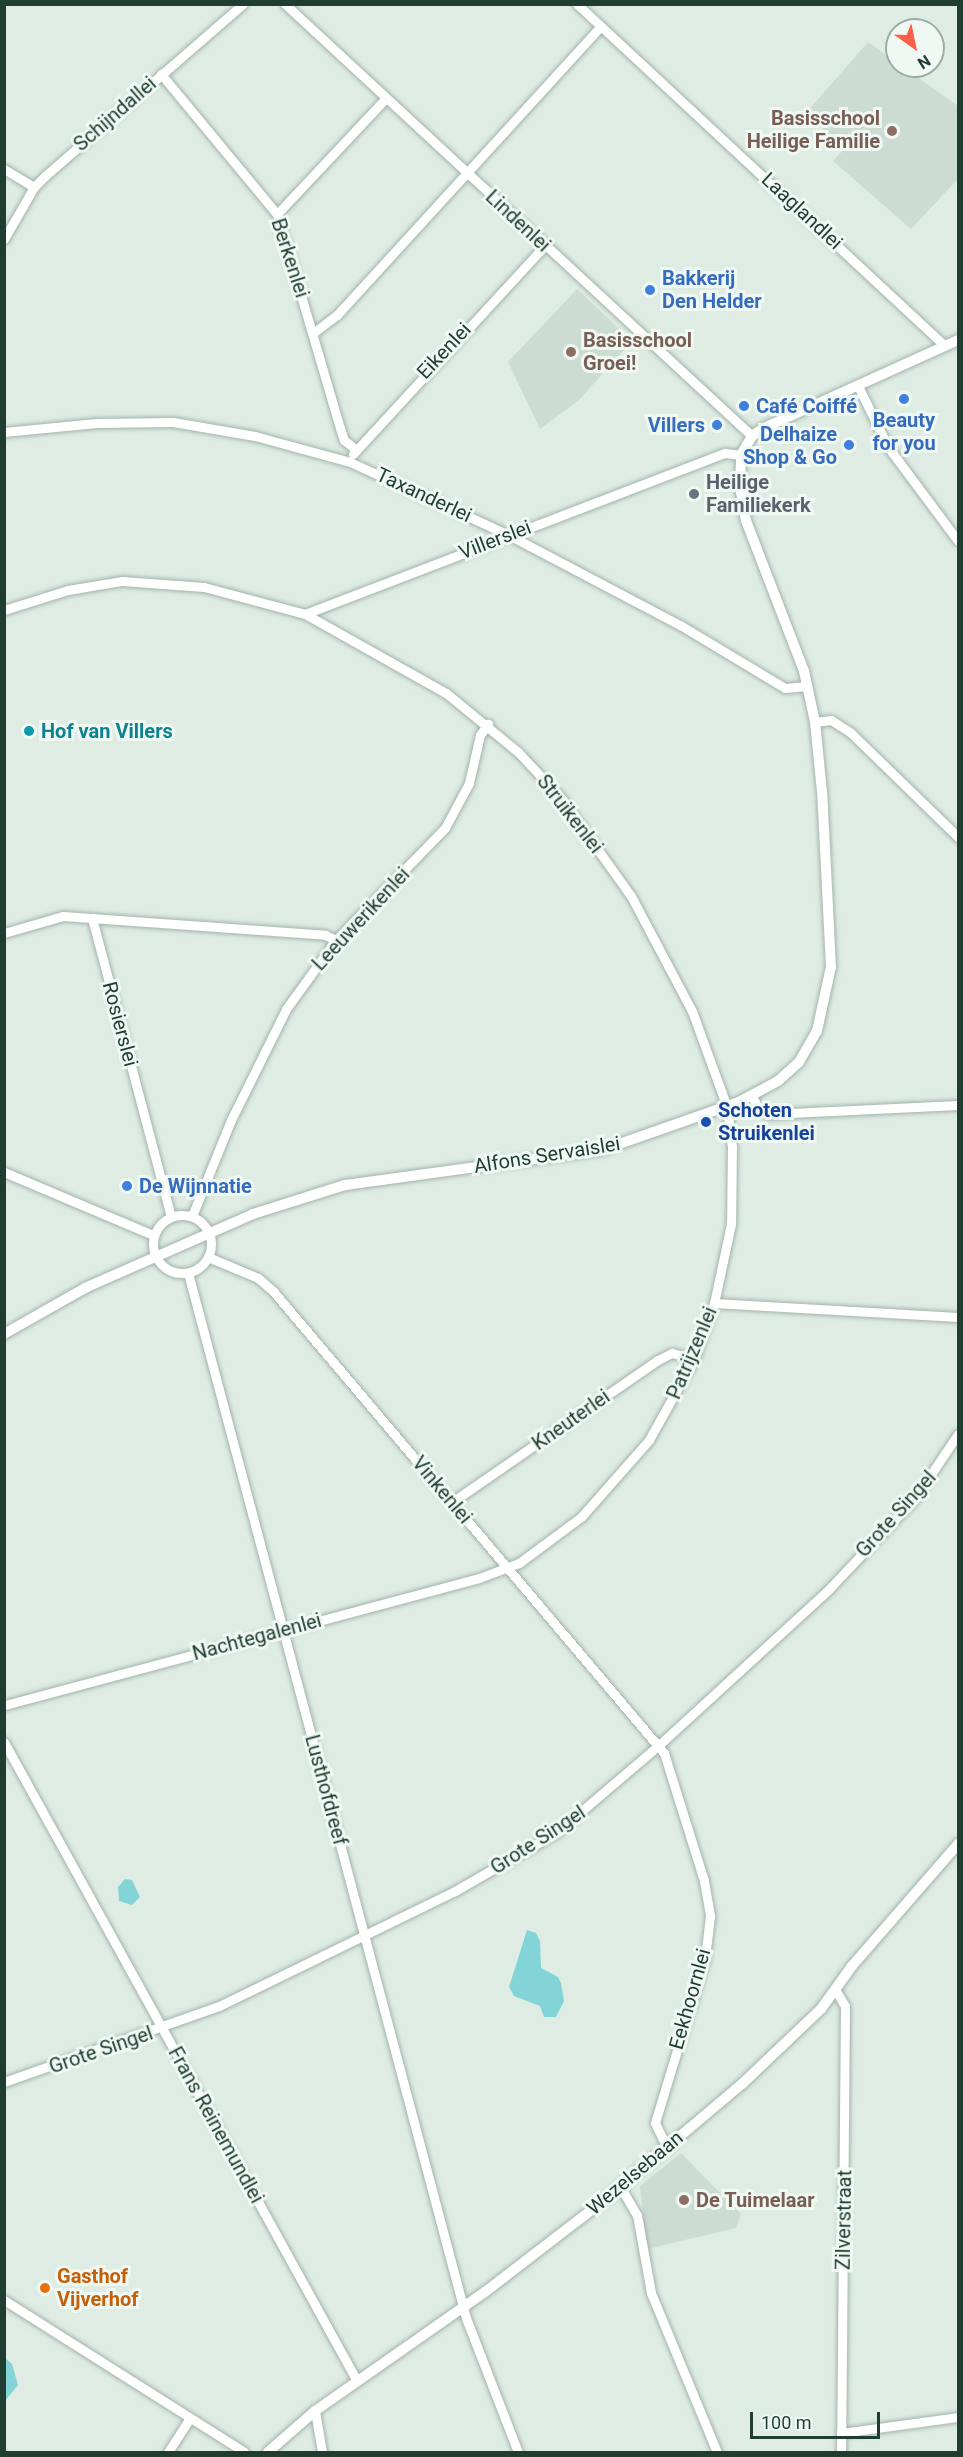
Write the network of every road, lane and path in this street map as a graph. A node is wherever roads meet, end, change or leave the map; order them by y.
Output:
1 (243, 4) edge
2 (285, 4) edge
3 (577, 4) edge
4 (601, 26) junction
5 (161, 74) junction
6 (385, 99) junction
7 (4, 169) edge
8 (467, 173) junction
9 (4, 175) edge
10 (23, 181) junction
11 (34, 187) junction
12 (277, 214) junction
13 (4, 239) edge
14 (545, 245) junction
15 (313, 333) junction
16 (958, 340) edge
17 (945, 346) junction
18 (858, 386) junction
19 (4, 432) edge
20 (752, 436) junction
21 (344, 440) junction
22 (354, 448) junction
23 (741, 455) junction
24 (336, 458) junction
25 (350, 462) junction
26 (509, 535) junction
27 (958, 541) edge
28 (4, 610) edge
29 (305, 614) junction
30 (807, 686) junction
31 (815, 722) junction
32 (488, 724) junction
33 (958, 837) edge
34 (92, 918) junction
35 (4, 933) edge
36 (336, 940) junction
37 (752, 1096) junction
38 (958, 1105) edge
39 (728, 1107) junction
40 (4, 1172) edge
41 (192, 1216) junction
42 (171, 1217) junction
43 (208, 1233) junction
44 (153, 1235) junction
45 (154, 1255) junction
46 (208, 1257) junction
47 (188, 1273) junction
48 (714, 1303) junction
49 (958, 1317) edge
50 (4, 1334) edge
51 (694, 1359) junction
52 (958, 1434) edge
53 (452, 1502) junction
54 (508, 1568) junction
55 (283, 1630) junction
56 (4, 1705) edge
57 (4, 1742) edge
58 (659, 1745) junction
59 (958, 1844) edge
60 (365, 1937) junction
61 (836, 1991) junction
62 (163, 2028) junction
63 (4, 2082) edge
64 (667, 2148) junction
65 (620, 2186) junction
66 (4, 2300) edge
67 (464, 2307) junction
68 (357, 2381) junction
69 (315, 2411) junction
70 (958, 2417) edge
71 (190, 2418) junction
72 (841, 2433) junction
73 (168, 2452) edge
74 (244, 2452) edge
75 (268, 2452) edge
76 (322, 2452) edge
77 (518, 2452) edge
78 (717, 2452) edge
79 (841, 2452) edge

1 - 5 street, Schijndallei
2 - 6 street, Lindenlei
3 - 4 street, Laaglandlei
4 - 8 street
4 - 17 street, Laaglandlei
5 - 11 street, Schijndallei
5 - 12 street, Berkenlei
6 - 8 street, Lindenlei
6 - 12 street
7 - 10 street
8 - 14 street, Lindenlei
8 - 15 street
9 - 10 street
10 - 11 street
11 - 13 street, Schijndallei
12 - 15 street, Berkenlei
14 - 20 street, Lindenlei
14 - 22 street, Eikenlei
15 - 21 street, Berkenlei
16 - 17 street
17 - 18 street
18 - 20 street
18 - 27 street
19 - 24 street, Taxanderlei
20 - 23 street
21 - 22 street
21 - 24 street
22 - 25 street, Eikenlei
23 - 26 street, Villerslei
23 - 30 street, Alfons Servaislei
24 - 25 street, Taxanderlei
25 - 26 street, Taxanderlei
26 - 29 street, Villerslei
26 - 30 street, Taxanderlei
28 - 29 street
29 - 32 street, Struikenlei
30 - 31 street, Alfons Servaislei
31 - 33 street
31 - 37 street, Alfons Servaislei
32 - 36 street, Leeuwerikenlei
32 - 39 street, Struikenlei
34 - 35 street
34 - 36 street
34 - 42 street, Rosierslei
36 - 41 street, Leeuwerikenlei
37 - 38 street
37 - 39 street, Alfons Servaislei
39 - 43 street, Alfons Servaislei
39 - 48 street, Patrijzenlei
40 - 44 street
41 - 42 street
41 - 43 street
42 - 44 street
43 - 45 street, Alfons Servaislei
43 - 46 street
44 - 45 street
45 - 47 street
45 - 50 street, Alfons Servaislei
46 - 47 street
46 - 53 street, Vinkenlei
47 - 55 street, Lusthofdreef
48 - 49 street
48 - 51 street, Patrijzenlei
51 - 53 street, Kneuterlei
51 - 54 street, Patrijzenlei
52 - 58 street, Grote Singel
53 - 54 street, Vinkenlei
54 - 55 street, Nachtegalenlei
54 - 58 street, Vinkenlei
55 - 56 street, Nachtegalenlei
55 - 60 street, Lusthofdreef
57 - 62 street, Frans Reinemundlei
58 - 60 street, Grote Singel
58 - 64 street, Eekhoornlei
59 - 61 street, Wezelsebaan
60 - 62 street, Grote Singel
60 - 67 street, Lusthofdreef
61 - 64 street, Wezelsebaan
61 - 72 street, Zilverstraat
62 - 63 street, Grote Singel
62 - 68 street, Frans Reinemundlei
64 - 65 street, Wezelsebaan
65 - 67 street, Wezelsebaan
65 - 78 street
66 - 71 street
67 - 68 street, Wezelsebaan
67 - 77 street, Lusthofdreef
68 - 69 street, Wezelsebaan
69 - 75 street, Wezelsebaan
69 - 76 street
70 - 72 street
71 - 73 street
71 - 74 street
72 - 79 street, Zilverstraat

